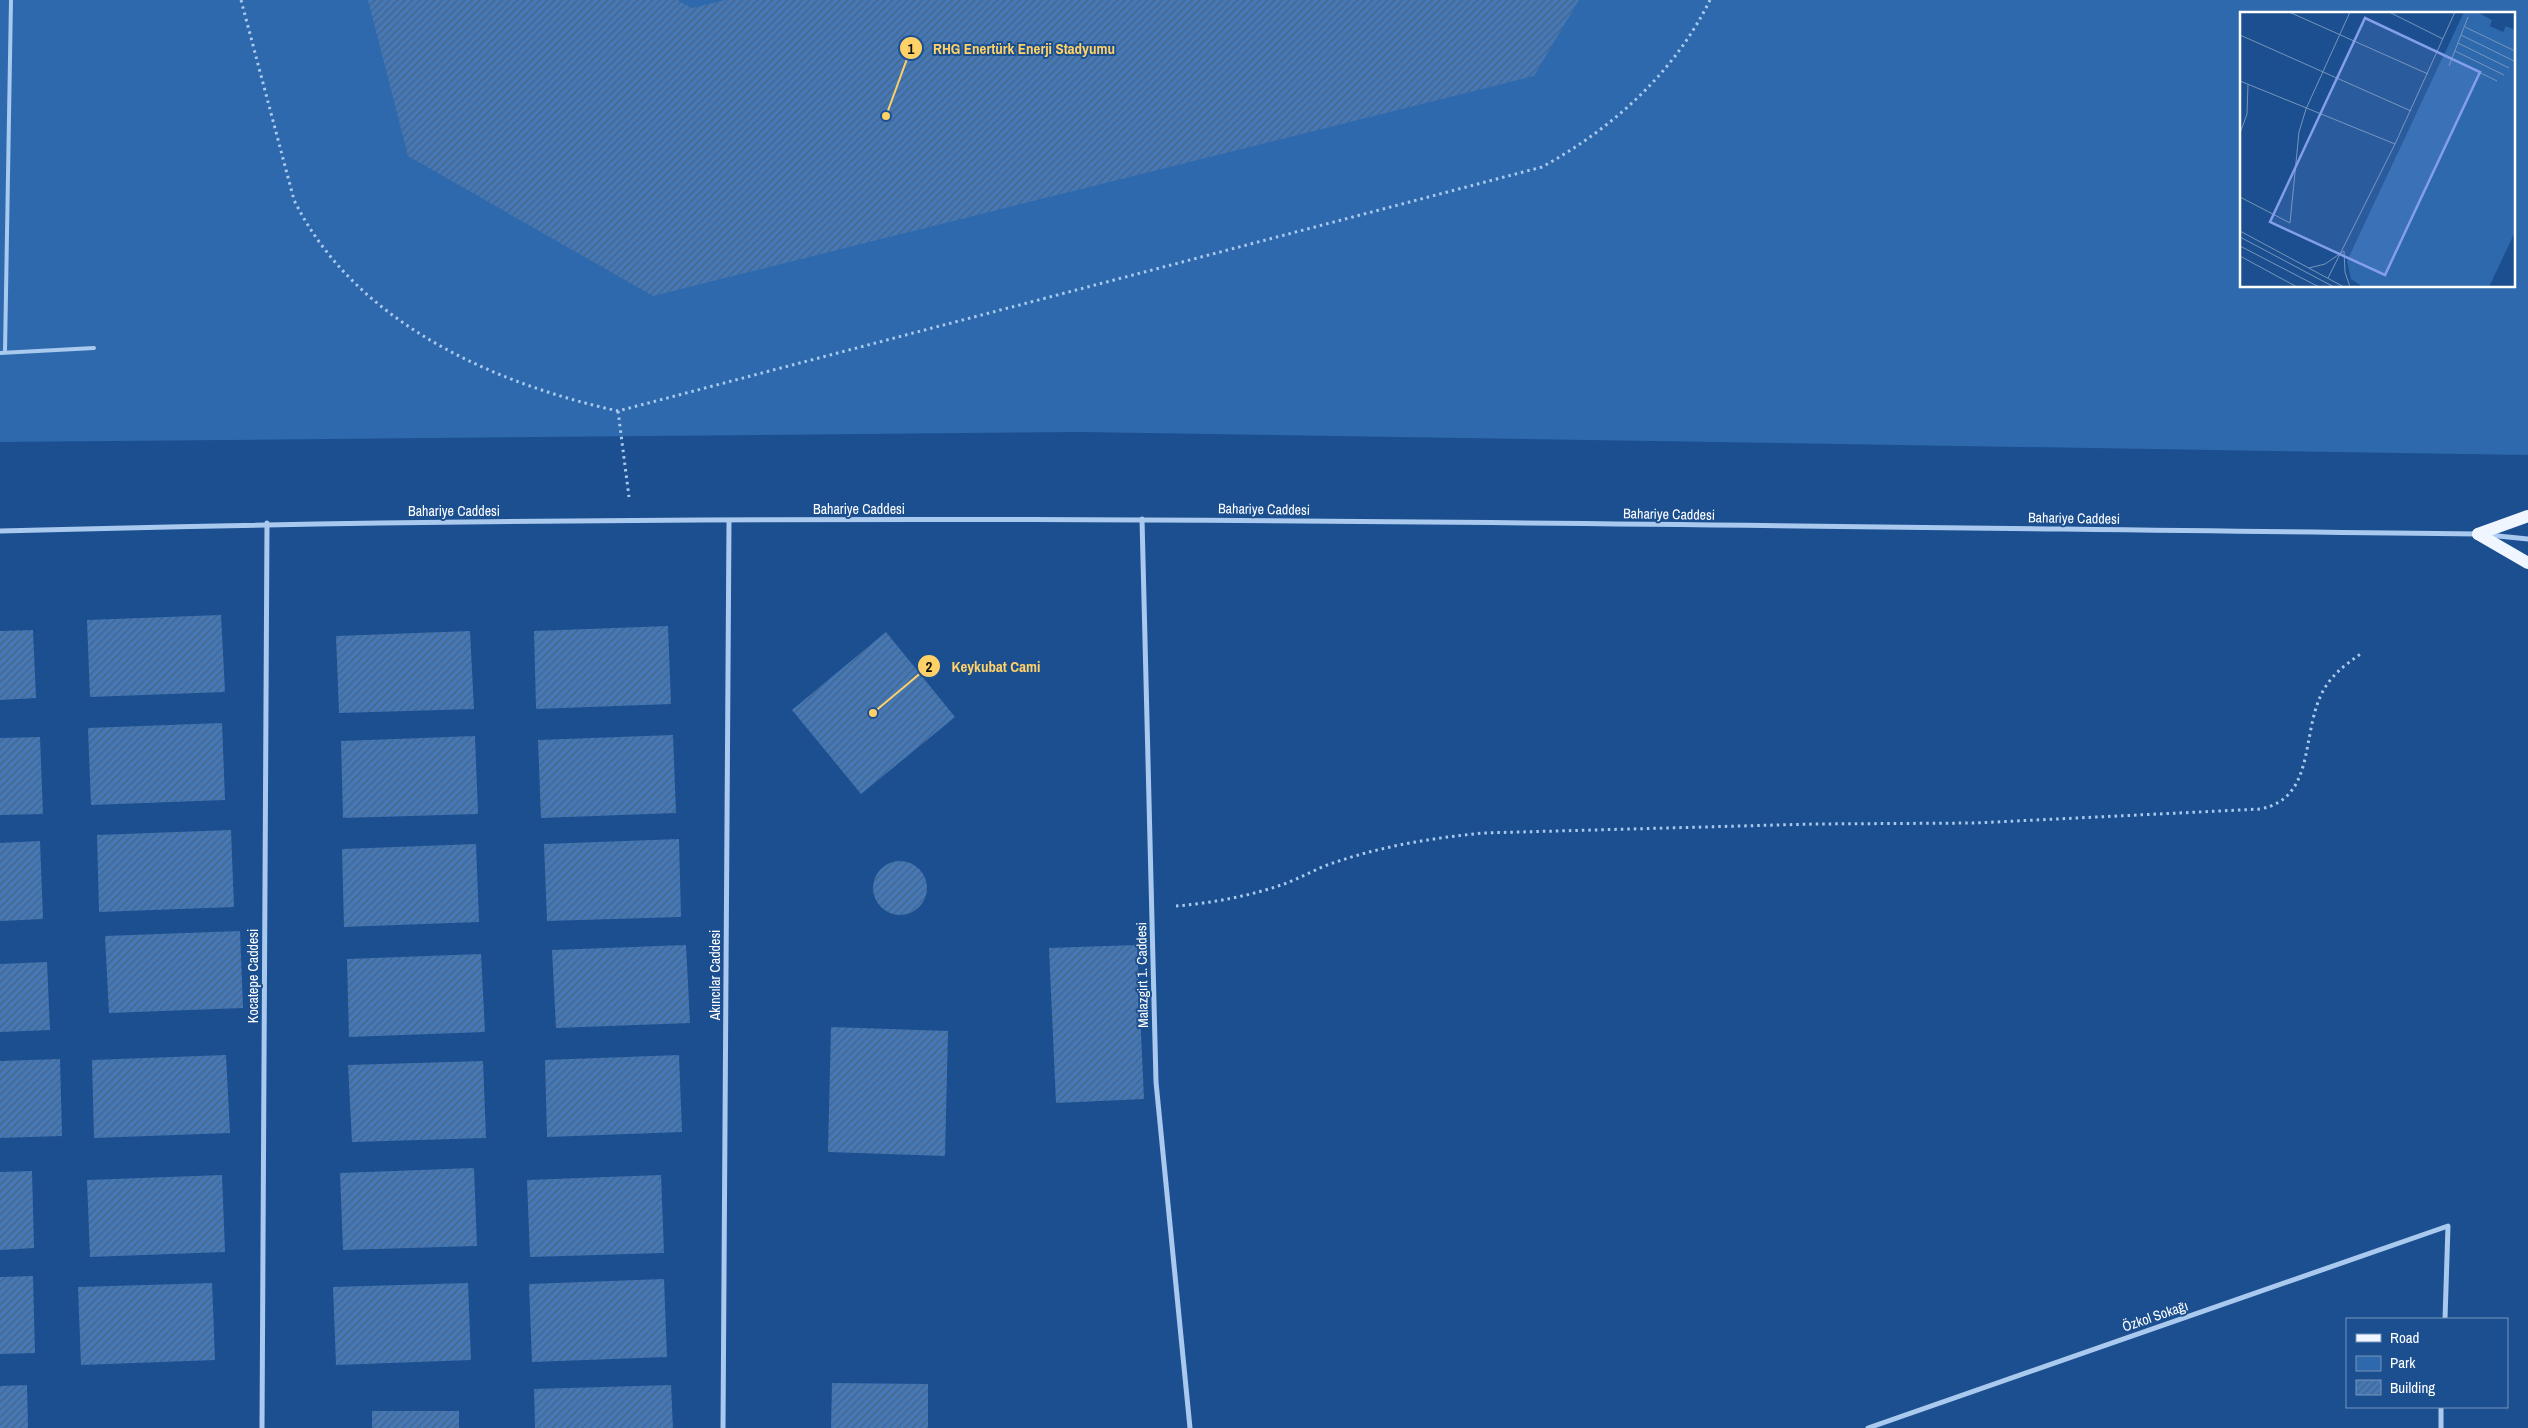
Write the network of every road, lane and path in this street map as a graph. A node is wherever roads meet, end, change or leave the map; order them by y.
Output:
1 (11, 0) edge
2 (241, 0) edge
3 (1710, 0) edge
4 (94, 348) dead end
5 (0, 352) edge
6 (5, 352) junction
7 (618, 410) junction
8 (2528, 516) edge
9 (1142, 519) junction
10 (632, 521) junction
11 (729, 521) junction
12 (267, 523) junction
13 (0, 531) edge
14 (2478, 534) junction
15 (2528, 539) edge
16 (2528, 563) edge
17 (2362, 652) dead end
18 (1152, 908) junction
19 (2445, 1318) edge
20 (2441, 1408) edge
21 (262, 1428) edge
22 (723, 1428) edge
23 (1190, 1428) edge
24 (1868, 1428) edge
25 (2440, 1428) edge

1 - 6 lane
2 - 7 path
3 - 7 path
4 - 6 lane
5 - 6 lane
7 - 10 path
8 - 14 main road
9 - 11 street, Bahariye Caddesi
9 - 14 street, Bahariye Caddesi
9 - 18 street, Malazgirt 1. Caddesi
10 - 11 street, Bahariye Caddesi
10 - 12 street, Bahariye Caddesi
11 - 22 street, Akıncılar Caddesi
12 - 13 street, Bahariye Caddesi
12 - 21 street, Kocatepe Caddesi
14 - 15 street, Bahariye Caddesi
14 - 16 main road
17 - 18 path
18 - 23 street, Malazgirt 1. Caddesi
19 - 24 street, Özkol Sokağı
20 - 25 street

